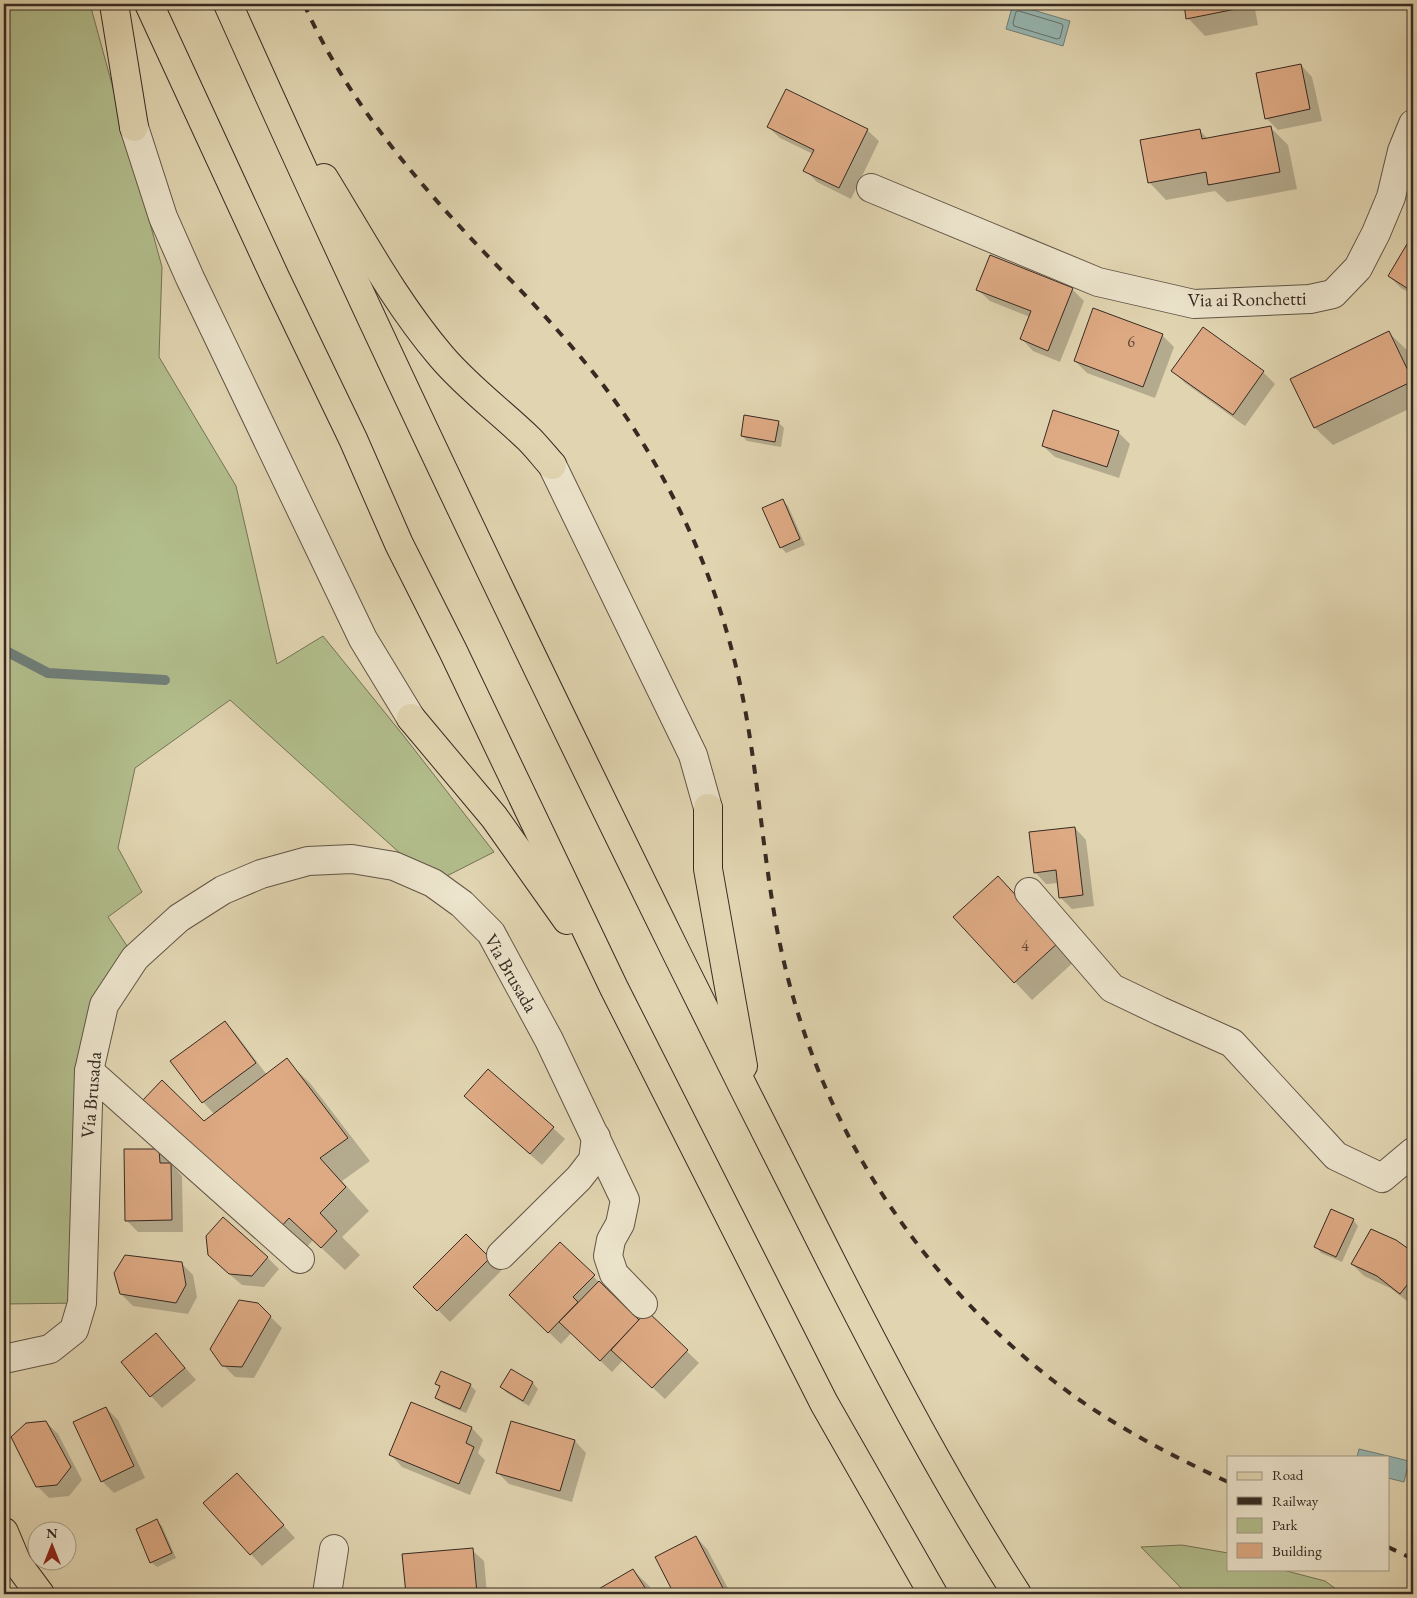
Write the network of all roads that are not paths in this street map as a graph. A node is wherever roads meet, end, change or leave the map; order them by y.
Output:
1 (114, 4) edge
2 (149, 4) edge
3 (228, 4) edge
4 (261, 79) junction
5 (1413, 124) edge
6 (134, 127) joint
7 (871, 188) dead end
8 (552, 465) joint
9 (411, 718) joint
10 (708, 808) joint
11 (1029, 892) dead end
12 (614, 988) junction
13 (89, 1071) junction
14 (749, 1100) junction
15 (596, 1137) junction
16 (1413, 1152) edge
17 (501, 1255) dead end
18 (300, 1259) dead end
19 (642, 1304) dead end
20 (4, 1360) edge
21 (4, 1532) edge
22 (334, 1549) dead end
23 (40, 1594) edge
24 (327, 1594) edge
25 (934, 1594) edge
26 (1017, 1594) edge

1 - 6 main road
2 - 12 main road
3 - 4 main road
4 - 8 main road
4 - 14 main road
5 - 7 street, Via ai Ronchetti
6 - 9 street
8 - 10 street
9 - 12 main road
10 - 14 main road
11 - 16 street
12 - 25 main road
13 - 15 street, Via Brusada
13 - 18 street
13 - 20 street, Via Brusada
14 - 26 main road
15 - 17 street
15 - 19 street, Via Brusada
21 - 23 main road
22 - 24 street

